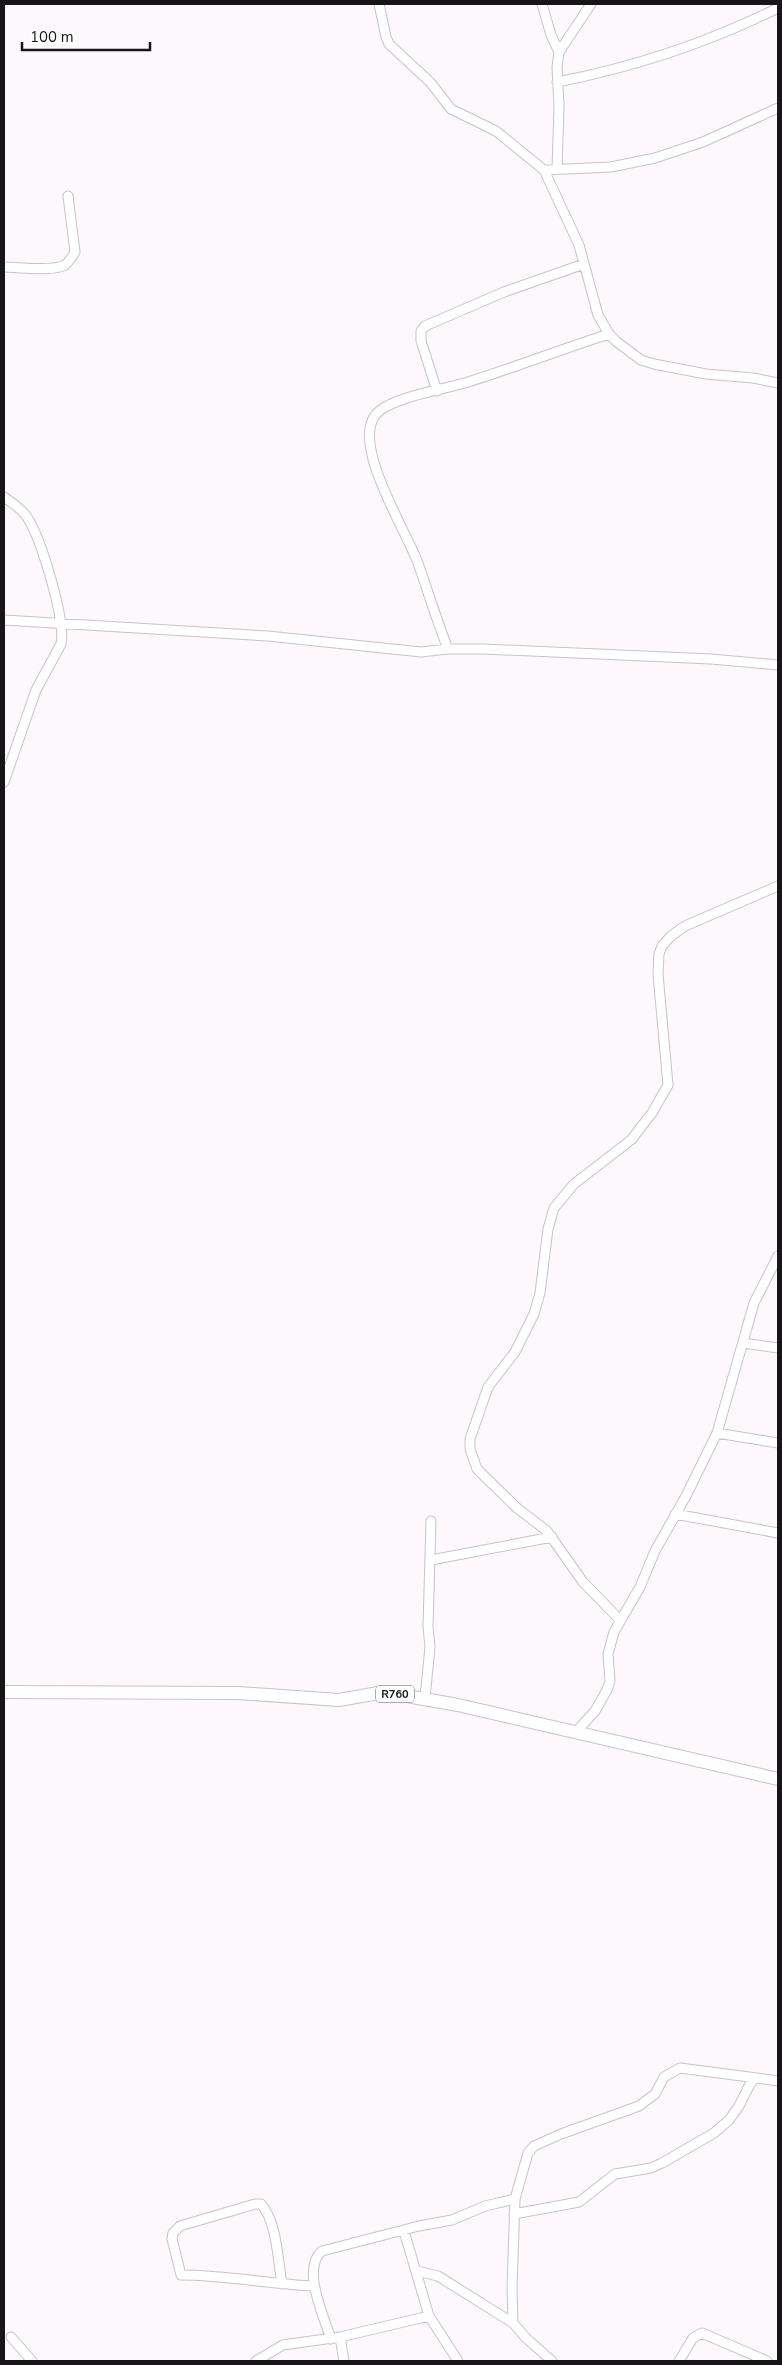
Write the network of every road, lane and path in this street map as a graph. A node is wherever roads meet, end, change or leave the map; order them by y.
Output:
1 (379, 4) edge
2 (542, 4) edge
3 (591, 4) edge
4 (778, 8) edge
5 (559, 52) junction
6 (557, 82) junction
7 (778, 108) edge
8 (557, 169) junction
9 (544, 170) junction
10 (68, 196) dead end
11 (584, 264) junction
12 (4, 267) edge
13 (609, 334) junction
14 (778, 383) edge
15 (437, 391) junction
16 (4, 496) edge
17 (4, 620) edge
18 (61, 623) junction
19 (448, 649) junction
20 (778, 665) edge
21 (4, 782) edge
22 (778, 886) edge
23 (778, 1256) edge
24 (743, 1343) junction
25 (778, 1348) edge
26 (717, 1433) junction
27 (778, 1443) edge
28 (676, 1514) junction
29 (431, 1521) dead end
30 (778, 1533) edge
31 (552, 1537) junction
32 (431, 1560) junction
33 (620, 1620) junction
34 (4, 1692) edge
35 (425, 1698) junction
36 (576, 1732) junction
37 (778, 1779) edge
38 (757, 2078) junction
39 (778, 2081) edge
40 (515, 2199) junction
41 (514, 2214) junction
42 (404, 2231) junction
43 (417, 2271) junction
44 (282, 2284) junction
45 (314, 2286) junction
46 (429, 2316) junction
47 (513, 2322) junction
48 (11, 2337) dead end
49 (340, 2337) junction
50 (330, 2339) junction
51 (32, 2361) edge
52 (256, 2361) edge
53 (344, 2361) edge
54 (458, 2361) edge
55 (552, 2361) edge
56 (679, 2361) edge
57 (767, 2361) edge

1 - 9 street
2 - 5 street
3 - 5 street
4 - 6 street
5 - 6 street
6 - 8 street
7 - 8 street
8 - 9 street
9 - 11 street
10 - 12 street
11 - 13 street
11 - 15 street
13 - 14 street
13 - 15 street
15 - 19 street
16 - 18 street
17 - 18 street
18 - 19 street
18 - 21 street
19 - 20 street
22 - 31 street
23 - 24 street
24 - 25 street
24 - 26 street
26 - 27 street
26 - 28 street
28 - 30 street
28 - 33 street
29 - 32 street
31 - 32 street
31 - 33 street
32 - 35 street
33 - 36 street
34 - 35 main road, R760
35 - 36 main road, R760
36 - 37 main road, R760
38 - 39 street
38 - 40 street
38 - 41 street
40 - 41 street
40 - 42 street
41 - 47 street
42 - 43 street
42 - 45 street
43 - 46 street
43 - 47 street
44 - 44 street
44 - 45 street
45 - 50 street
46 - 49 street
46 - 54 street
47 - 55 street
48 - 51 street
49 - 50 street
49 - 53 street
50 - 52 street
56 - 57 street

